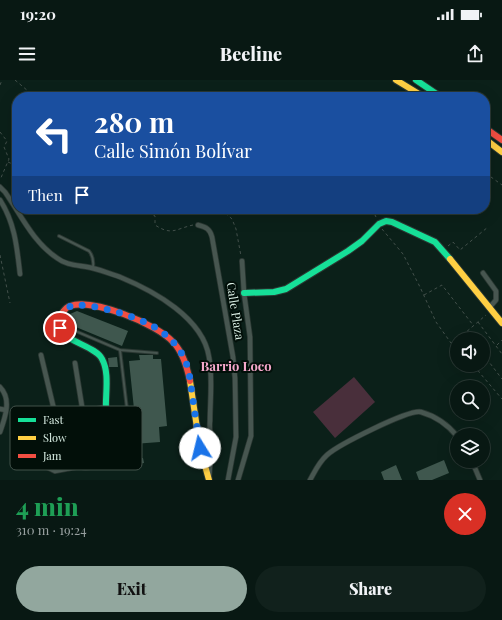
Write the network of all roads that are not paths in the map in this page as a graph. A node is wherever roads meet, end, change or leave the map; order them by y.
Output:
1 (396, 80) edge
2 (416, 80) edge
3 (416, 92) edge
4 (434, 92) edge
5 (490, 132) edge
6 (502, 140) edge
7 (490, 143) edge
8 (502, 152) edge
9 (0, 187) edge
10 (0, 200) edge
11 (12, 203) edge
12 (19, 214) edge
13 (198, 225) road end
14 (59, 236) dead end
15 (242, 261) road end
16 (93, 268) junction
17 (482, 273) dead end
18 (20, 274) dead end
19 (244, 294) junction
20 (490, 309) junction
21 (62, 314) junction
22 (502, 323) edge
23 (120, 350) junction
24 (157, 353) dead end
25 (41, 355) dead end
26 (75, 363) dead end
27 (0, 387) edge
28 (53, 406) edge
29 (82, 406) edge
30 (106, 406) edge
31 (127, 406) edge
32 (0, 409) edge
33 (6, 410) junction
34 (450, 429) edge
35 (0, 432) edge
36 (475, 468) edge
37 (209, 480) edge
38 (228, 480) edge
39 (238, 480) edge
40 (310, 480) edge
41 (480, 480) edge

1 - 3 main road
2 - 4 main road
5 - 6 main road
7 - 8 main road
9 - 11 street
10 - 18 street
12 - 16 street
13 - 38 street, Calle Plaza
14 - 16 lane
15 - 19 street
16 - 37 street
17 - 20 street
19 - 20 main road
19 - 39 street
20 - 22 main road
21 - 23 lane
21 - 30 main road
21 - 37 main road
23 - 24 lane
23 - 31 lane
25 - 28 street
26 - 29 street
27 - 33 street
32 - 33 street
33 - 35 street
34 - 40 street
36 - 41 street

